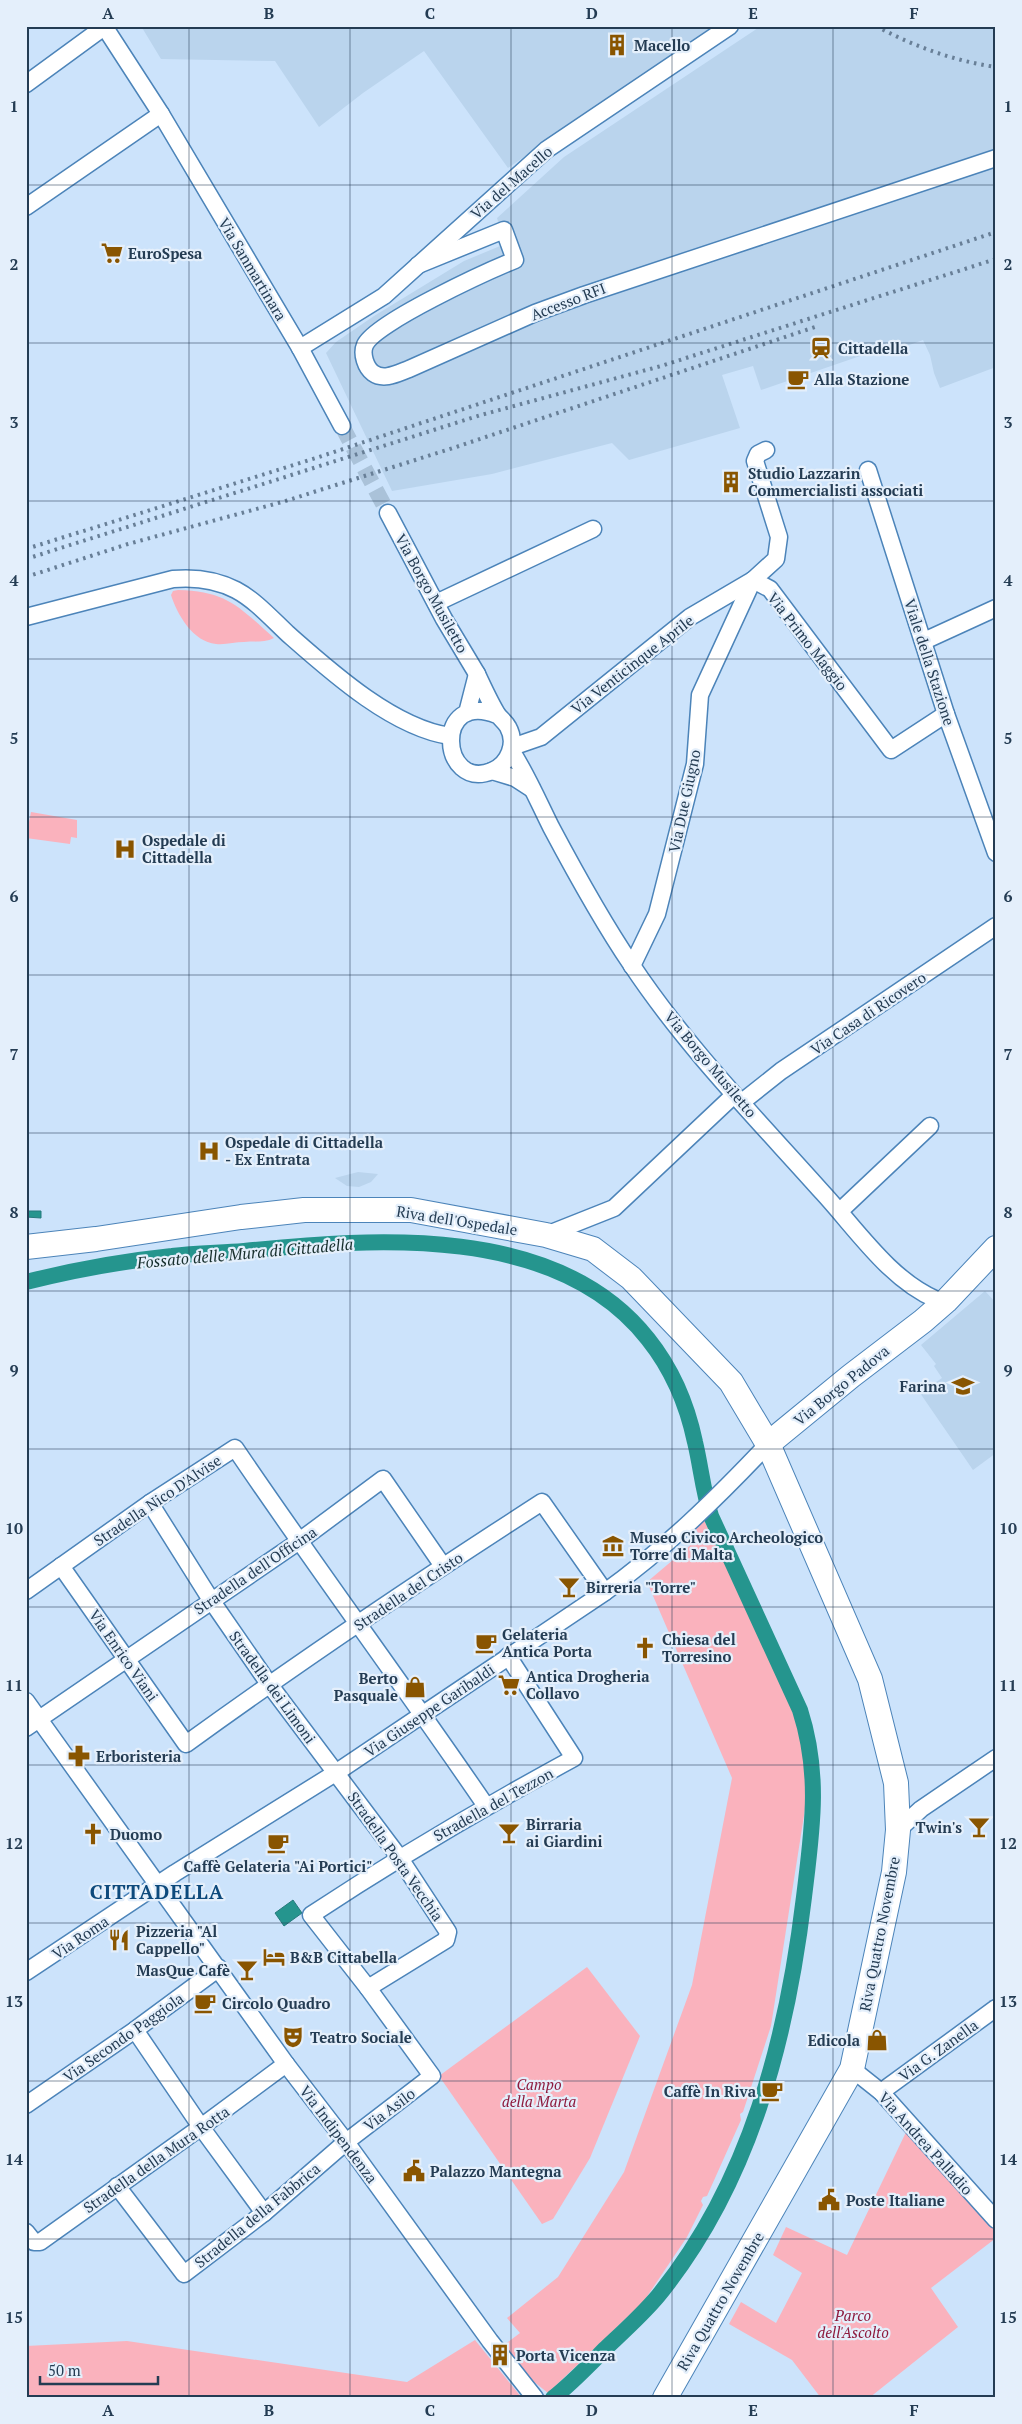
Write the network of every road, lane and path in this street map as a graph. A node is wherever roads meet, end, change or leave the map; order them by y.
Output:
1 (730, 26) edge
2 (104, 27) edge
3 (26, 84) edge
4 (161, 114) junction
5 (996, 158) edge
6 (26, 207) edge
7 (418, 265) junction
8 (300, 348) junction
9 (342, 426) tunnel mouth
10 (766, 450) dead end
11 (868, 470) dead end
12 (388, 513) tunnel mouth
13 (593, 529) dead end
14 (753, 580) junction
15 (436, 603) junction
16 (996, 608) edge
17 (26, 617) edge
18 (924, 641) junction
19 (478, 674) junction
20 (467, 713) junction
21 (946, 714) junction
22 (497, 715) junction
23 (450, 736) junction
24 (511, 748) junction
25 (492, 771) junction
26 (532, 789) junction
27 (996, 853) edge
28 (996, 926) edge
29 (632, 966) junction
30 (738, 1098) junction
31 (930, 1126) dead end
32 (840, 1211) junction
33 (546, 1235) junction
34 (26, 1247) edge
35 (996, 1248) edge
36 (946, 1295) junction
37 (768, 1444) junction
38 (150, 1503) junction
39 (298, 1542) junction
40 (61, 1566) junction
41 (442, 1566) junction
42 (26, 1590) edge
43 (605, 1592) junction
44 (211, 1600) junction
45 (358, 1625) junction
46 (508, 1656) junction
47 (126, 1659) junction
48 (269, 1684) junction
49 (26, 1701) edge
50 (423, 1714) junction
51 (33, 1724) edge
52 (186, 1744) joint
53 (996, 1758) edge
54 (337, 1772) junction
55 (486, 1806) junction
56 (898, 1830) junction
57 (399, 1857) junction
58 (158, 1884) junction
59 (219, 1968) junction
60 (26, 1972) edge
61 (368, 1988) junction
62 (996, 2008) edge
63 (135, 2030) junction
64 (286, 2064) junction
65 (852, 2069) junction
66 (880, 2092) junction
67 (26, 2105) edge
68 (201, 2127) junction
69 (346, 2142) junction
70 (117, 2186) junction
71 (264, 2213) junction
72 (996, 2220) edge
73 (26, 2232) edge
74 (535, 2398) edge
75 (665, 2398) edge

1 - 7 street, Via del Macello
2 - 3 street, Via Sanmartinara
2 - 4 street, Via Sanmartinara
4 - 6 street
4 - 8 street, Via Sanmartinara
5 - 7 street, Accesso RFI
7 - 8 street, Via del Macello
8 - 9 street, Via Sanmartinara
10 - 14 street, Via Primo Maggio
11 - 18 street, Viale della Stazione
12 - 15 street, Via Borgo Musiletto
13 - 15 street
14 - 21 street, Via Primo Maggio
14 - 24 street, Via Venticinque Aprile
14 - 29 street, Via Due Giugno
15 - 19 street, Via Borgo Musiletto
16 - 18 street
17 - 23 street
18 - 21 street, Viale della Stazione
19 - 20 street
19 - 22 street, Via Borgo Musiletto
20 - 22 street
20 - 23 street
21 - 27 street, Viale della Stazione
22 - 24 street
23 - 25 street
24 - 25 street
24 - 26 street, Via Borgo Musiletto
25 - 26 street
26 - 29 street, Via Borgo Musiletto
28 - 30 street, Via Casa di Ricovero
29 - 30 street, Via Borgo Musiletto
30 - 32 street, Via Borgo Musiletto
30 - 33 street, Via Casa di Ricovero
31 - 32 street
32 - 36 street, Via Borgo Musiletto
33 - 34 street, Riva dell'Ospedale
33 - 37 street, Riva dell'Ospedale
35 - 36 street, Via Borgo Padova
36 - 37 street, Via Borgo Padova
37 - 43 street, Via Giuseppe Garibaldi
37 - 56 street, Riva Quattro Novembre
38 - 39 street, Stradella Nico D'Alvise
38 - 40 street, Stradella Nico D'Alvise
38 - 44 street, Stradella dei Limoni
39 - 41 street, Stradella dell'Officina
39 - 44 street, Stradella dell'Officina
39 - 45 street, Stradella Nico D'Alvise
40 - 42 street, Stradella Nico D'Alvise
40 - 47 street, Via Enrico Viani
41 - 43 street, Stradella del Cristo
41 - 45 street, Stradella del Cristo
43 - 46 street, Via Giuseppe Garibaldi
44 - 47 street, Stradella dell'Officina
44 - 48 street, Stradella dei Limoni
45 - 48 street, Stradella del Cristo
45 - 50 street, Stradella Nico D'Alvise
46 - 50 street, Via Giuseppe Garibaldi
46 - 55 street, Stradella del Tezzon
47 - 51 street, Stradella dell'Officina
47 - 52 street, Via Enrico Viani
48 - 52 street, Stradella del Cristo
48 - 54 street, Stradella dei Limoni
49 - 51 street, Via Indipendenza
50 - 54 street, Via Giuseppe Garibaldi
50 - 55 street, Stradella Nico D'Alvise
51 - 58 street, Via Indipendenza
53 - 56 street
54 - 57 street, Stradella Posta Vecchia
54 - 58 street, Via Giuseppe Garibaldi
55 - 57 street, Stradella del Tezzon
56 - 65 street, Riva Quattro Novembre
57 - 61 street, Stradella Posta Vecchia
57 - 61 street, Stradella del Tezzon
58 - 59 street, Via Indipendenza
58 - 60 street, Via Roma
59 - 63 street, Via Secondo Paggiola
59 - 64 street, Via Indipendenza
61 - 69 street, Via Asilo
62 - 66 street, Via G. Zanella
63 - 67 street, Via Secondo Paggiola
63 - 68 street
64 - 68 street, Stradella della Mura Rotta
64 - 69 street, Via Indipendenza
65 - 66 street, Via Andrea Palladio
65 - 75 street, Riva Quattro Novembre
66 - 72 street, Via Andrea Palladio
68 - 70 street, Stradella della Mura Rotta
68 - 71 street
69 - 71 street, Stradella della Fabbrica
69 - 74 street, Via Indipendenza
70 - 71 street, Stradella della Fabbrica
70 - 73 street, Stradella della Mura Rotta

